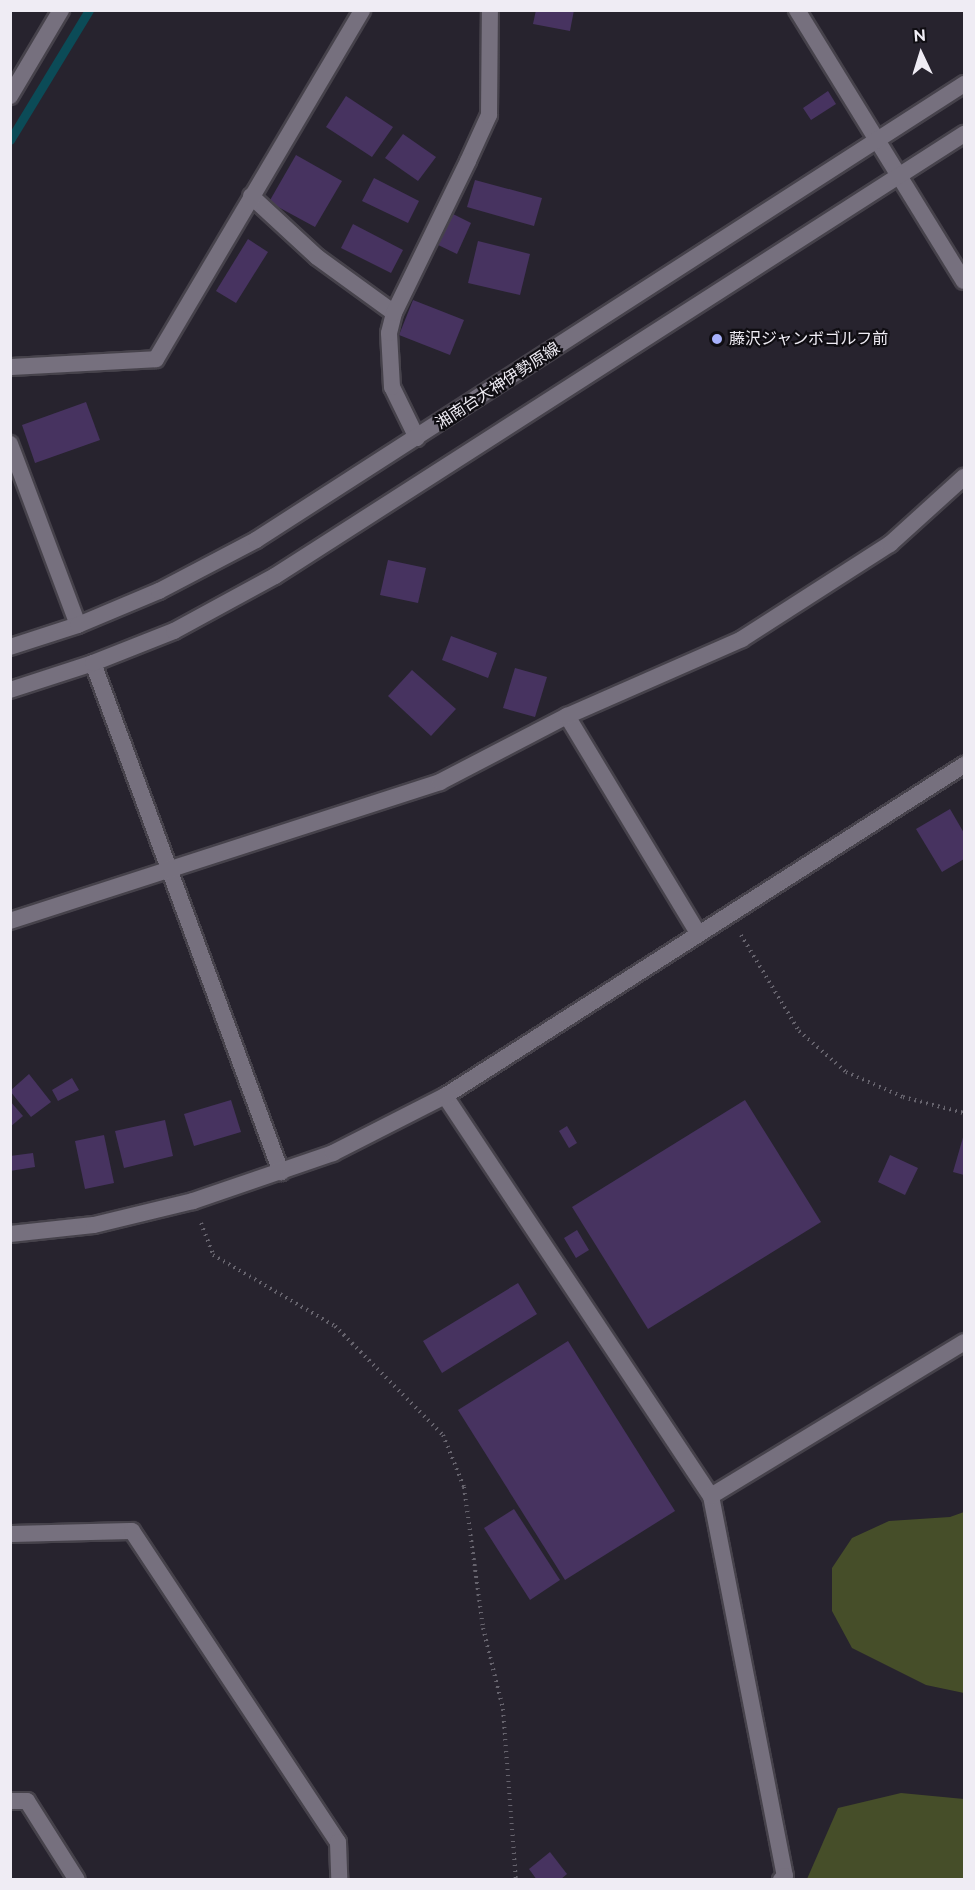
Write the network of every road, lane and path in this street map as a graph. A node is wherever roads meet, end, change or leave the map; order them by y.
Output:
1 (61, 10) edge
2 (362, 10) edge
3 (490, 10) edge
4 (797, 10) edge
5 (964, 84) edge
6 (10, 96) edge
7 (964, 134) edge
8 (876, 141) junction
9 (898, 178) junction
10 (251, 196) junction
11 (964, 281) edge
12 (394, 313) junction
13 (10, 367) edge
14 (417, 438) junction
15 (10, 444) edge
16 (964, 477) edge
17 (78, 625) junction
18 (10, 647) edge
19 (93, 663) junction
20 (10, 690) edge
21 (567, 716) junction
22 (964, 765) edge
23 (169, 868) junction
24 (729, 914) junction
25 (10, 921) edge
26 (698, 933) junction
27 (445, 1096) junction
28 (964, 1113) edge
29 (281, 1172) junction
30 (193, 1201) junction
31 (10, 1234) edge
32 (964, 1342) edge
33 (711, 1496) junction
34 (10, 1534) edge
35 (10, 1801) edge
36 (77, 1880) edge
37 (339, 1880) edge
38 (516, 1880) edge
39 (781, 1880) edge

1 - 6 street
2 - 10 street
3 - 12 street
4 - 8 street
5 - 8 street, 湘南台大神伊勢原線
7 - 9 street
8 - 9 street
8 - 14 street, 湘南台大神伊勢原線
9 - 11 street
9 - 19 street
10 - 12 street
10 - 13 street
12 - 14 street
14 - 17 street, 湘南台大神伊勢原線
15 - 17 street
16 - 21 street
17 - 18 street, 湘南台大神伊勢原線
19 - 20 street
19 - 23 street
21 - 23 street
21 - 26 street
22 - 24 street
23 - 25 street
23 - 29 street
24 - 26 street
24 - 28 path
26 - 27 street
27 - 29 street
27 - 33 street
29 - 30 street
30 - 31 street
30 - 38 path
32 - 33 street
33 - 39 street
34 - 37 street
35 - 36 street

